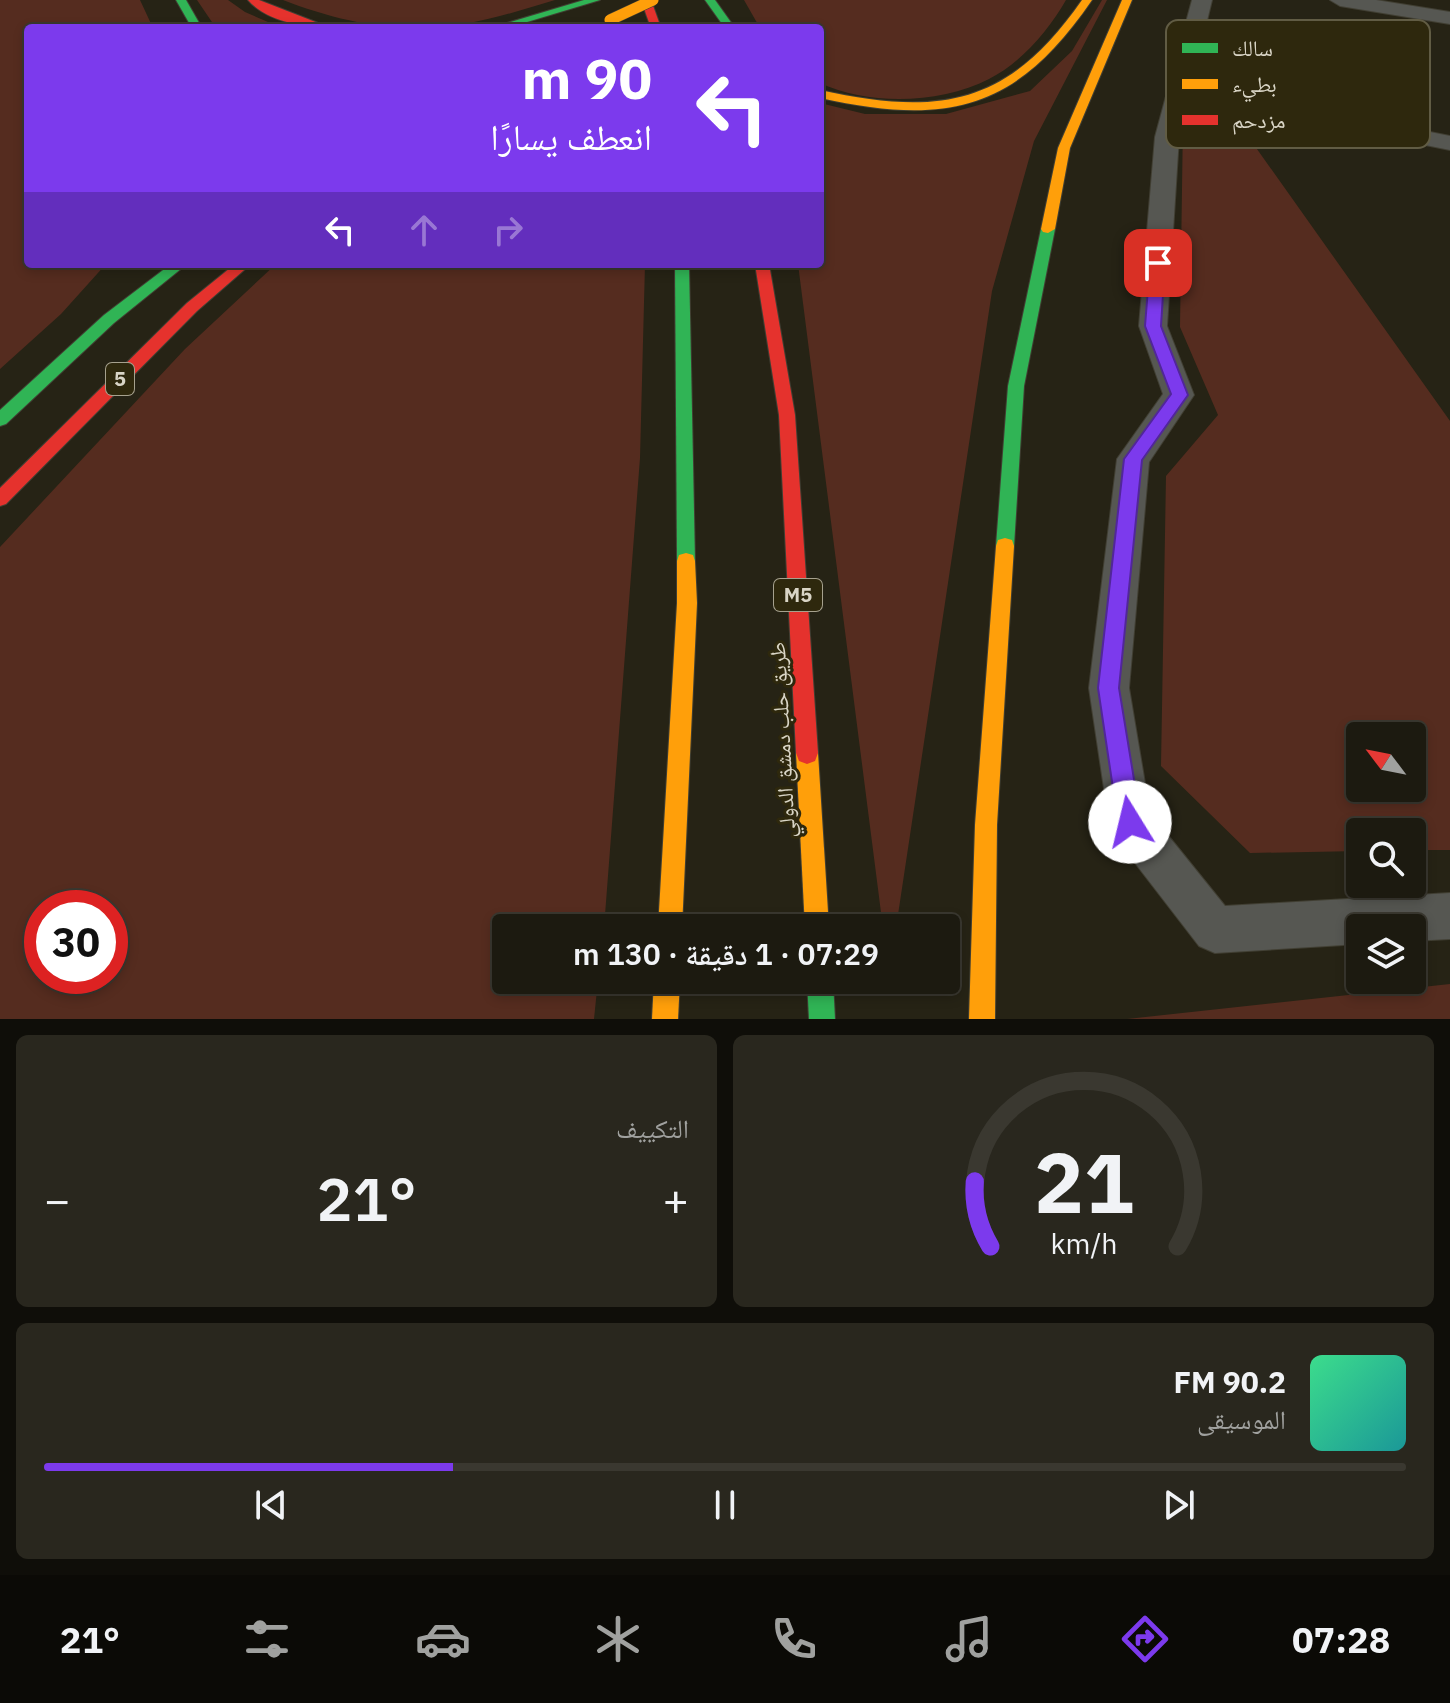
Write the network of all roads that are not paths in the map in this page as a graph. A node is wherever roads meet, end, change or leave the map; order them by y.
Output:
1 (181, 0) edge
2 (253, 0) edge
3 (596, 0) edge
4 (646, 0) edge
5 (653, 0) edge
6 (709, 0) edge
7 (1087, 0) edge
8 (1127, 0) edge
9 (1202, 0) edge
10 (1340, 0) edge
11 (1450, 18) edge
12 (1197, 20) edge
13 (195, 24) edge
14 (307, 24) edge
15 (509, 24) edge
16 (544, 24) edge
17 (602, 24) edge
18 (655, 24) edge
19 (715, 24) edge
20 (727, 24) edge
21 (824, 95) edge
22 (1430, 139) edge
23 (1450, 143) edge
24 (1166, 148) edge
25 (152, 268) edge
26 (175, 268) edge
27 (239, 268) edge
28 (682, 268) edge
29 (763, 268) edge
30 (109, 319) junction
31 (0, 420) edge
32 (0, 499) edge
33 (671, 914) edge
34 (816, 914) edge
35 (1450, 916) edge
36 (666, 994) edge
37 (821, 994) edge
38 (665, 1019) edge
39 (822, 1019) edge
40 (982, 1019) edge

1 - 13 highway
2 - 14 highway
3 - 15 highway
3 - 16 highway
4 - 18 highway
5 - 17 highway, bridge
6 - 19 highway
6 - 20 highway
7 - 21 highway
8 - 40 highway
9 - 12 street
10 - 11 street
22 - 23 street
24 - 35 street
25 - 30 highway
26 - 30 highway
27 - 32 highway, 5
28 - 33 highway
29 - 34 highway, طريق حلب دمشق الدولي / M5
30 - 31 highway
36 - 38 highway
37 - 39 highway

